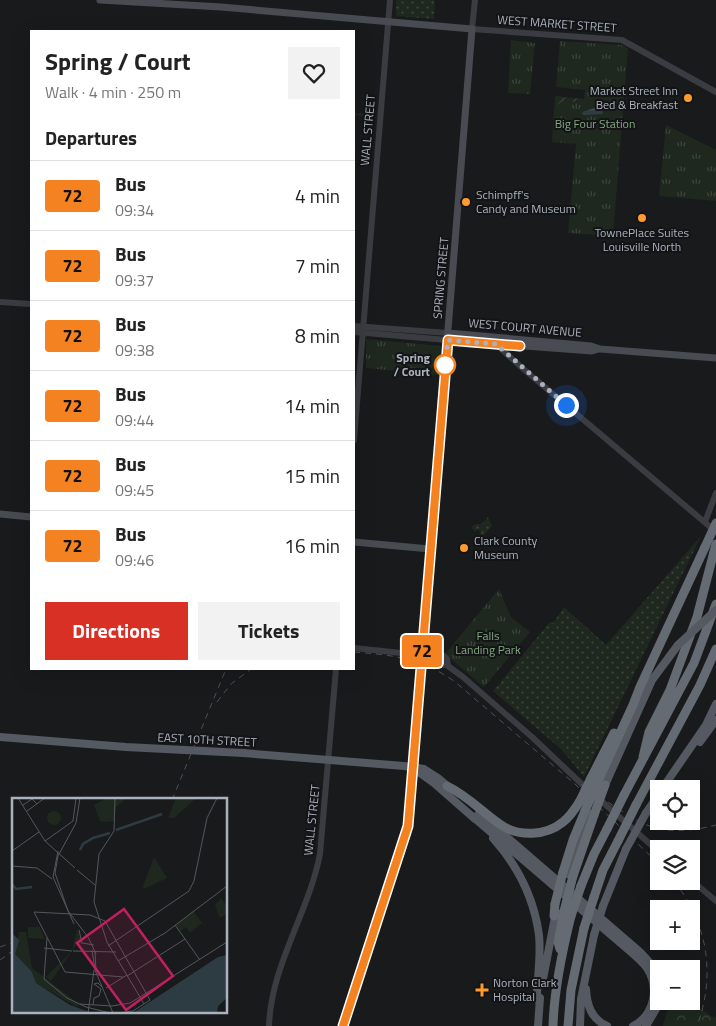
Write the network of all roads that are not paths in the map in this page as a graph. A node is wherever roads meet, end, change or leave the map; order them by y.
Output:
1 (100, 0) edge
2 (390, 0) edge
3 (475, 0) edge
4 (388, 21) junction
5 (472, 29) junction
6 (716, 92) edge
7 (0, 302) edge
8 (30, 304) edge
9 (355, 326) edge
10 (364, 330) junction
11 (355, 332) edge
12 (448, 337) junction
13 (496, 344) junction
14 (600, 348) junction
15 (716, 358) edge
16 (355, 429) edge
17 (716, 493) edge
18 (0, 514) edge
19 (30, 517) edge
20 (705, 522) junction
21 (716, 523) edge
22 (716, 532) edge
23 (355, 542) edge
24 (716, 544) edge
25 (430, 549) junction
26 (716, 604) edge
27 (716, 610) edge
28 (423, 639) junction
29 (355, 648) edge
30 (716, 649) edge
31 (438, 651) joint
32 (422, 657) junction
33 (448, 666) junction
34 (336, 670) edge
35 (716, 704) edge
36 (716, 720) edge
37 (0, 737) edge
38 (643, 758) junction
39 (329, 761) junction
40 (413, 768) junction
41 (668, 780) edge
42 (671, 780) edge
43 (598, 781) junction
44 (447, 786) junction
45 (650, 807) edge
46 (472, 816) junction
47 (650, 844) edge
48 (700, 888) edge
49 (716, 902) edge
50 (562, 909) junction
51 (554, 916) joint
52 (650, 963) edge
53 (586, 972) junction
54 (539, 1002) junction
55 (656, 1010) edge
56 (269, 1026) edge
57 (343, 1026) edge
58 (538, 1026) edge
59 (553, 1026) edge
60 (568, 1026) edge
61 (580, 1026) edge
62 (607, 1026) edge
63 (633, 1026) edge
64 (646, 1026) edge

1 - 4 main road
2 - 4 street, WALL STREET
3 - 5 street, SPRING STREET
4 - 5 main road
4 - 10 street, WALL STREET
5 - 6 street, WEST MARKET STREET
5 - 12 main road, SPRING STREET
7 - 8 street
9 - 10 street
10 - 11 street
10 - 12 street
10 - 16 street, WALL STREET
12 - 13 main road, WEST COURT AVENUE
12 - 14 main road, WEST COURT AVENUE
12 - 25 main road, SPRING STREET
13 - 14 main road, WEST COURT AVENUE
13 - 20 street
14 - 15 main road, WEST COURT AVENUE
17 - 20 street
18 - 19 main road
20 - 22 street
21 - 43 highway, bridge
23 - 25 main road
24 - 38 highway
25 - 28 main road, SPRING STREET
26 - 38 highway
27 - 43 main road, bridge
28 - 31 main road
28 - 32 main road, SPRING STREET
29 - 32 street
30 - 60 highway, bridge
31 - 33 street
32 - 33 street
32 - 40 main road, SPRING STREET
33 - 47 street
34 - 39 street, WALL STREET
35 - 41 main road
36 - 42 main road
37 - 39 main road, EAST 10TH STREET
38 - 50 highway, bridge
39 - 40 main road, EAST 10TH STREET
39 - 56 street, WALL STREET
40 - 44 main road
40 - 46 main road
40 - 57 main road, SPRING STREET
43 - 44 highway, bridge
43 - 50 highway, bridge
44 - 52 main road
45 - 53 main road, bridge
46 - 54 main road
46 - 63 main road
48 - 49 street
50 - 51 highway
50 - 59 highway
51 - 54 main road
53 - 61 main road
53 - 62 main road
54 - 58 main road
55 - 64 main road

